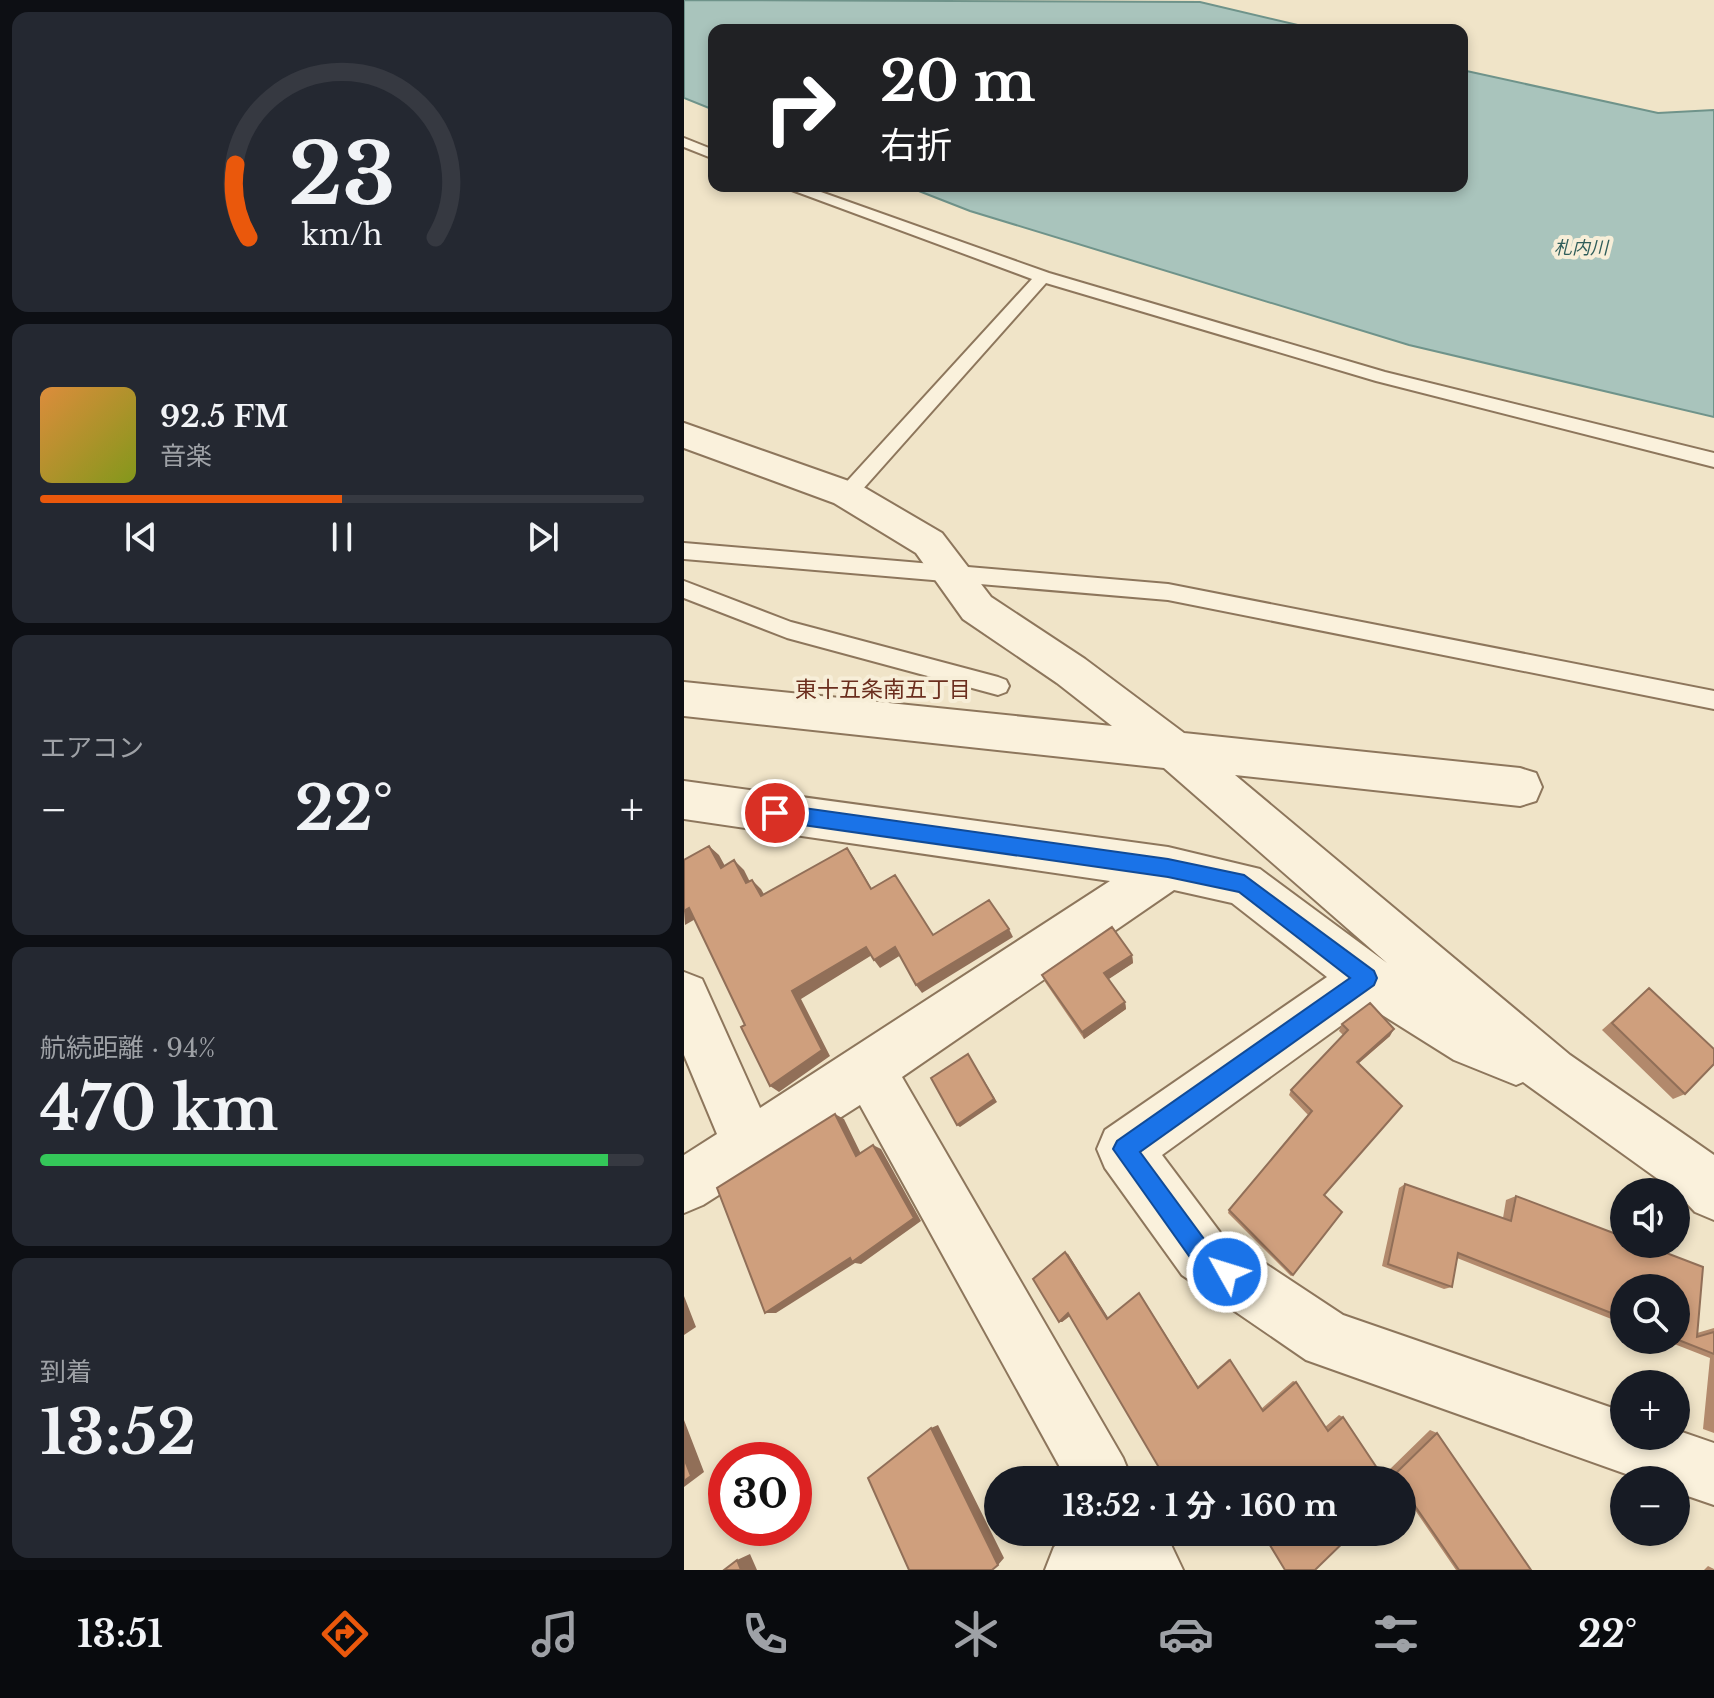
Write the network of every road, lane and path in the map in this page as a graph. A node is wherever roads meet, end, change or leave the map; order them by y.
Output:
1 (684, 142) edge
2 (708, 152) edge
3 (806, 192) edge
4 (1043, 277) junction
5 (684, 435) edge
6 (1714, 460) edge
7 (847, 494) junction
8 (684, 551) edge
9 (951, 575) junction
10 (684, 589) edge
11 (998, 686) dead end
12 (684, 699) edge
13 (1714, 700) edge
14 (1174, 750) junction
15 (1520, 787) dead end
16 (684, 800) edge
17 (1168, 868) junction
18 (1367, 978) junction
19 (684, 996) edge
20 (869, 1069) junction
21 (1552, 1073) junction
22 (749, 1145) junction
23 (684, 1186) edge
24 (1714, 1193) edge
25 (1093, 1466) edge
26 (1714, 1474) edge
27 (1105, 1546) edge
28 (1138, 1546) edge
29 (1077, 1570) edge
30 (1151, 1570) edge

1 - 2 lane
3 - 4 lane
4 - 6 lane
4 - 7 lane
5 - 7 street
7 - 9 street
8 - 9 lane
9 - 13 lane
9 - 14 street
10 - 11 lane
12 - 14 street
14 - 15 street
14 - 21 street
16 - 17 street
17 - 18 street
17 - 20 street
18 - 21 street
18 - 26 street
19 - 22 street
20 - 22 street
20 - 25 street
21 - 24 street
22 - 23 street
27 - 29 street
28 - 30 street

